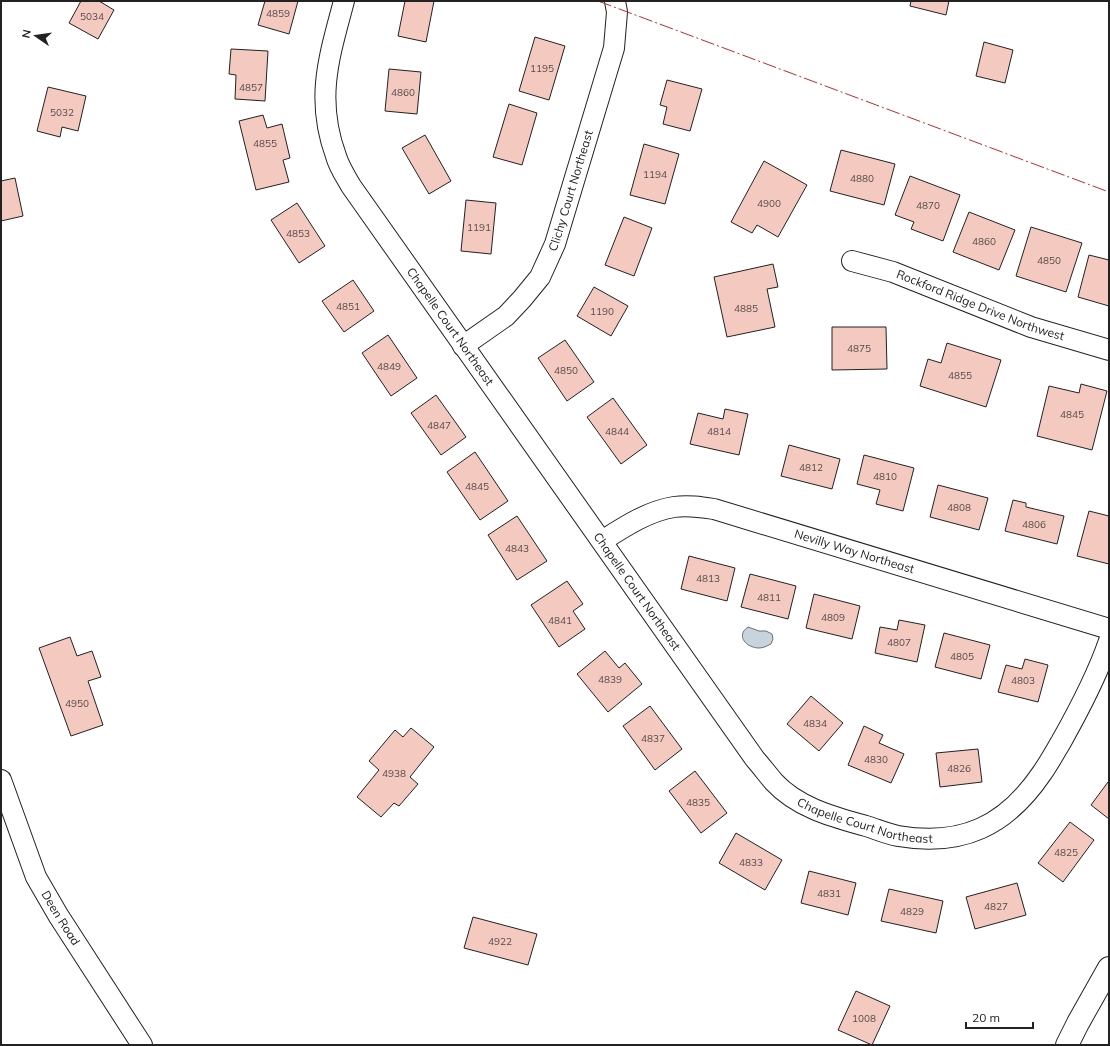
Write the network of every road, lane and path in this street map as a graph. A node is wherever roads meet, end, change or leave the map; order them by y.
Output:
1 (344, 1) edge
2 (615, 1) edge
3 (852, 261) dead end
4 (463, 346) junction
5 (1109, 350) edge
6 (602, 541) junction
7 (1109, 629) edge
8 (1109, 641) edge
9 (1, 780) edge
10 (1109, 968) edge
11 (142, 1045) edge
12 (1067, 1045) edge

1 - 4 street, Chapelle Court Northeast
2 - 4 street, Clichy Court Northeast
3 - 5 street, Rockford Ridge Drive Northwest
4 - 6 street, Chapelle Court Northeast
6 - 7 street, Nevilly Way Northeast
6 - 8 street, Chapelle Court Northeast
9 - 11 street, Deen Road
10 - 12 street

